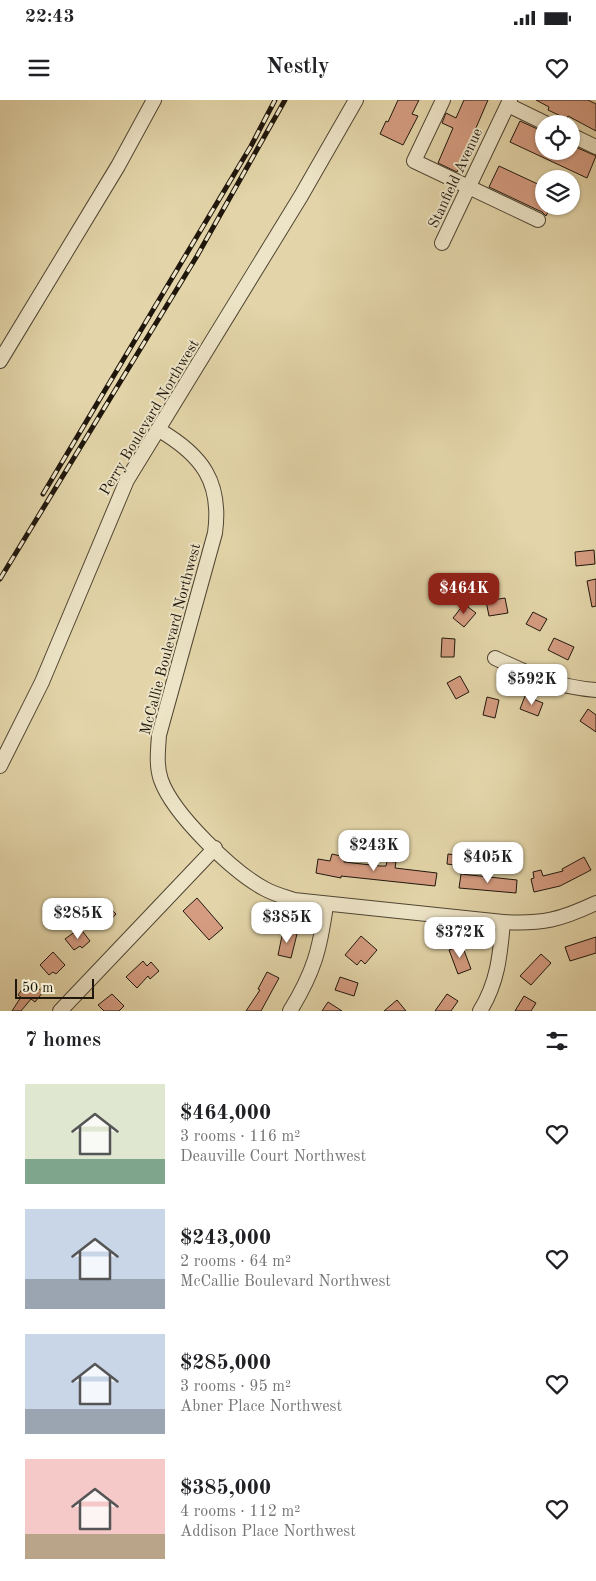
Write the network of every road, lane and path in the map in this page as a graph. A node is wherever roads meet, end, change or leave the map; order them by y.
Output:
1 (154, 100) edge
2 (356, 100) edge
3 (443, 100) edge
4 (509, 103) edge
5 (535, 117) edge
6 (580, 139) edge
7 (596, 147) edge
8 (468, 188) junction
9 (538, 220) dead end
10 (442, 243) dead end
11 (0, 361) edge
12 (159, 430) junction
13 (495, 658) dead end
14 (596, 690) edge
15 (0, 766) edge
16 (214, 848) junction
17 (596, 903) edge
18 (326, 905) junction
19 (504, 922) junction
20 (60, 1011) edge
21 (290, 1011) edge
22 (480, 1011) edge

1 - 11 street
2 - 12 street, Perry Boulevard Northwest
3 - 8 street
4 - 5 street
4 - 8 street, Stanfield Avenue
6 - 7 street
8 - 9 street
8 - 10 street, Stanfield Avenue
12 - 15 street, Perry Boulevard Northwest
12 - 16 street, McCallie Boulevard Northwest
13 - 14 street
16 - 18 street, McCallie Boulevard Northwest
16 - 20 street
17 - 19 street, McCallie Boulevard Northwest
18 - 19 street, McCallie Boulevard Northwest
18 - 21 street
19 - 22 street

